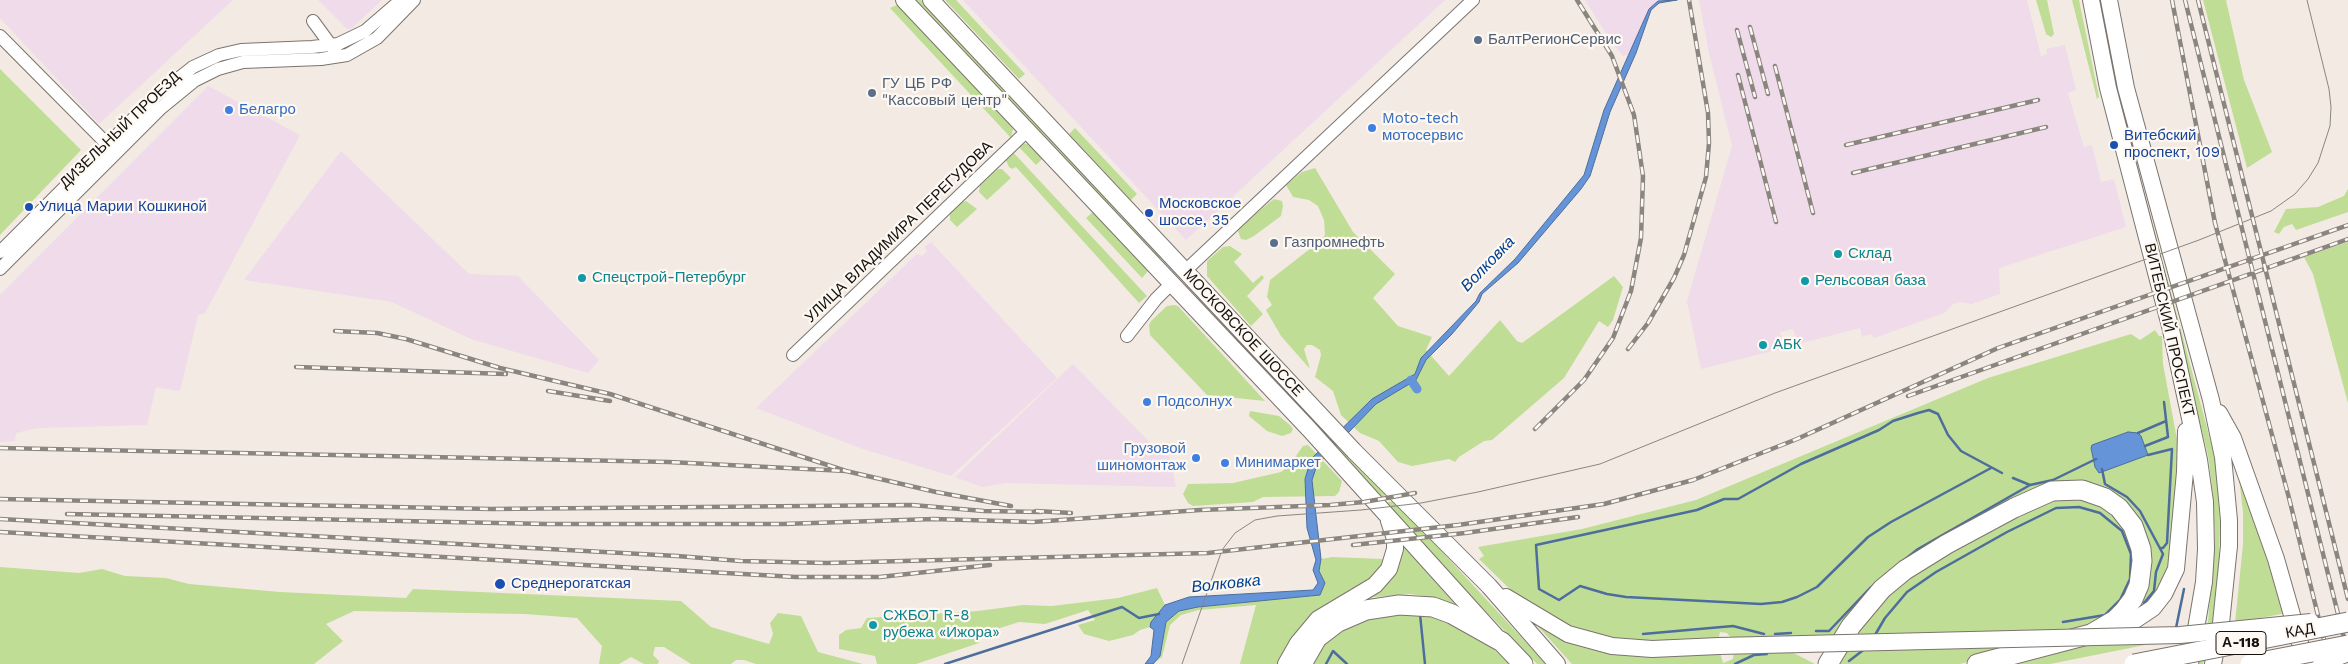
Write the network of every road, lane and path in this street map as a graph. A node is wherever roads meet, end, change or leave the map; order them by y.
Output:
1 (401, 0) edge
2 (414, 0) edge
3 (904, 0) edge
4 (931, 0) edge
5 (1473, 0) edge
6 (2092, 0) edge
7 (2109, 0) edge
8 (314, 21) dead end
9 (0, 36) edge
10 (331, 45) junction
11 (0, 48) edge
12 (339, 57) junction
13 (1027, 132) junction
14 (107, 151) junction
15 (0, 252) edge
16 (0, 269) edge
17 (1184, 271) junction
18 (1171, 284) junction
19 (1127, 336) dead end
20 (793, 356) dead end
21 (2212, 400) junction
22 (2186, 404) junction
23 (1385, 515) junction
24 (1490, 586) junction
25 (2348, 620) edge
26 (2091, 634) junction
27 (1502, 642) junction
28 (2348, 645) edge
29 (2348, 653) edge
30 (2189, 662) edge
31 (1286, 664) edge
32 (1302, 664) edge
33 (1523, 664) edge
34 (1558, 664) edge
35 (1828, 664) edge
36 (1977, 664) edge
37 (2134, 664) edge
38 (2213, 664) edge
39 (2250, 664) edge
40 (2306, 664) edge
41 (2321, 664) edge

1 - 10 street, ДИЗЕЛЬНЫЙ ПРОЕЗД
2 - 12 street, ДИЗЕЛЬНЫЙ ПРОЕЗД
3 - 13 main road, МОСКОВСКОЕ ШОССЕ
4 - 17 main road, МОСКОВСКОЕ ШОССЕ
5 - 17 street
6 - 22 main road, ВИТЕБСКИЙ ПРОСПЕКТ
7 - 21 main road, ВИТЕБСКИЙ ПРОСПЕКТ
8 - 10 street
9 - 14 street
10 - 12 street
10 - 14 street, ДИЗЕЛЬНЫЙ ПРОЕЗД
11 - 14 street
12 - 14 street, ДИЗЕЛЬНЫЙ ПРОЕЗД
13 - 18 main road, МОСКОВСКОЕ ШОССЕ
13 - 20 street, УЛИЦА ВЛАДИМИРА ПЕРЕГУДОВА
14 - 15 street, ДИЗЕЛЬНЫЙ ПРОЕЗД
14 - 16 street, ДИЗЕЛЬНЫЙ ПРОЕЗД
17 - 18 main road
17 - 24 main road, МОСКОВСКОЕ ШОССЕ
18 - 19 street
18 - 23 main road, МОСКОВСКОЕ ШОССЕ
21 - 38 main road, ВИТЕБСКИЙ ПРОСПЕКТ
21 - 40 main road, ВИТЕБСКИЙ ПРОСПЕКТ
22 - 26 main road
22 - 30 main road, ВИТЕБСКИЙ ПРОСПЕКТ
23 - 27 main road, МОСКОВСКОЕ ШОССЕ
23 - 31 main road
24 - 25 main road, bridge
24 - 34 main road, МОСКОВСКОЕ ШОССЕ
25 - 37 highway, КАД / А-118, bridge
26 - 35 highway
26 - 36 highway
27 - 32 highway
27 - 33 highway, МОСКОВСКОЕ ШОССЕ
28 - 39 highway, КАД / А-118, bridge
29 - 41 main road, bridge

